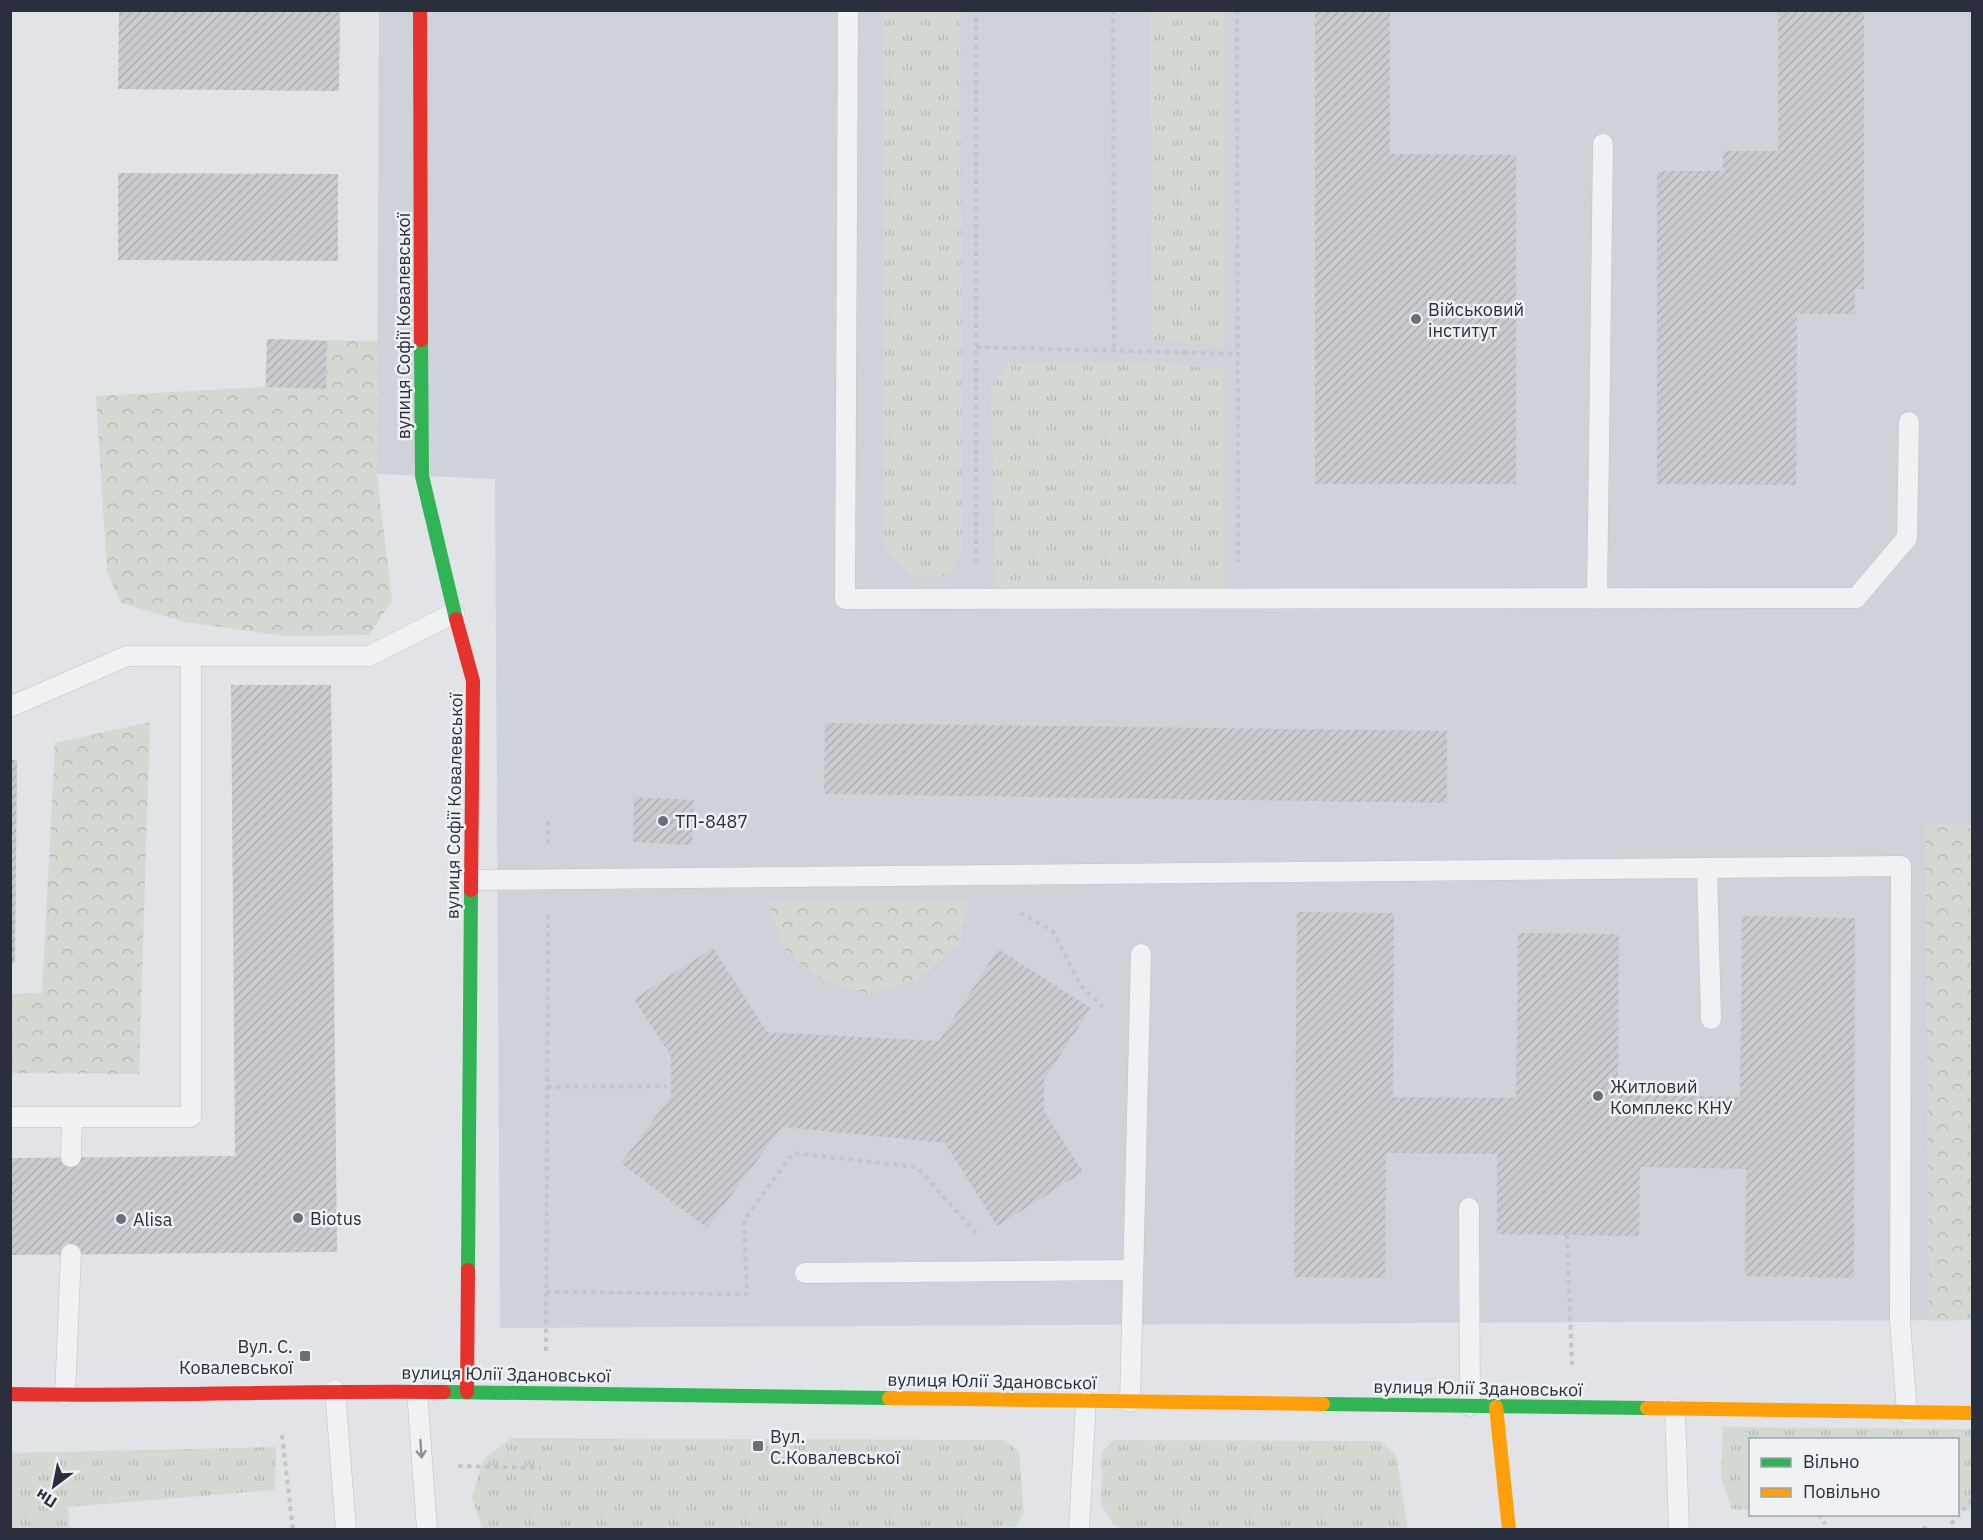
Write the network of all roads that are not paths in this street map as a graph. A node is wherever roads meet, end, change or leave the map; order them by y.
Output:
1 (420, 10) edge
2 (848, 10) edge
3 (1602, 144) dead end
4 (1909, 422) dead end
5 (1597, 599) junction
6 (454, 613) junction
7 (191, 656) junction
8 (10, 707) edge
9 (1707, 868) junction
10 (471, 880) junction
11 (1141, 954) dead end
12 (1711, 1019) dead end
13 (10, 1117) edge
14 (72, 1117) junction
15 (72, 1157) dead end
16 (1469, 1208) dead end
17 (71, 1254) dead end
18 (1133, 1270) junction
19 (805, 1273) dead end
20 (334, 1390) junction
21 (417, 1391) junction
22 (467, 1392) junction
23 (10, 1394) edge
24 (65, 1395) junction
25 (1086, 1401) junction
26 (1130, 1402) junction
27 (1470, 1406) junction
28 (1496, 1407) junction
29 (1675, 1409) junction
30 (1907, 1413) junction
31 (1972, 1413) edge
32 (346, 1530) edge
33 (427, 1530) edge
34 (1079, 1530) edge
35 (1509, 1530) edge
36 (1679, 1530) edge

1 - 6 street, вулиця Софії Ковалевської
2 - 5 lane
3 - 5 lane
4 - 5 lane
6 - 7 lane
6 - 10 street, вулиця Софії Ковалевської
7 - 8 lane
7 - 14 lane
9 - 10 lane
9 - 12 lane
9 - 30 lane
10 - 22 street, вулиця Софії Ковалевської
11 - 18 lane
13 - 14 lane
14 - 15 lane
16 - 27 lane
17 - 24 lane
18 - 19 lane
18 - 26 lane
20 - 21 street, вулиця Юлії Здановської
20 - 24 street, вулиця Юлії Здановської
20 - 32 lane
21 - 22 street, вулиця Юлії Здановської
21 -> 33 lane
22 - 25 street, вулиця Юлії Здановської
23 - 24 street, вулиця Юлії Здановської
25 - 26 street, вулиця Юлії Здановської
25 - 34 lane
26 - 27 street, вулиця Юлії Здановської
27 - 28 street, вулиця Юлії Здановської
28 - 29 street, вулиця Юлії Здановської
28 - 35 street
29 - 30 street, вулиця Юлії Здановської
29 - 36 lane
30 - 31 street, вулиця Юлії Здановської

